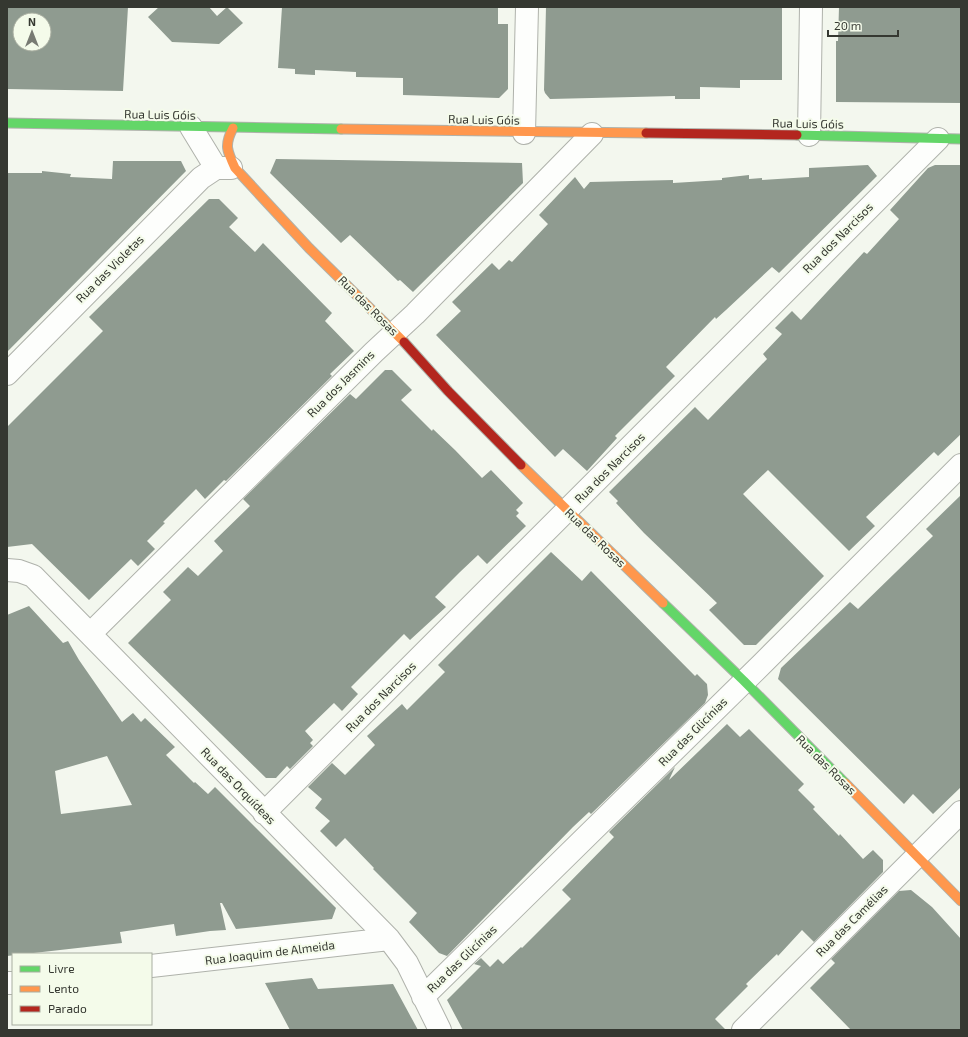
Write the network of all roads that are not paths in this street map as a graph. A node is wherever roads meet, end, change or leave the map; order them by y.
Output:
1 (527, 7) edge
2 (811, 7) edge
3 (7, 123) edge
4 (191, 127) junction
5 (233, 128) junction
6 (524, 133) junction
7 (592, 134) junction
8 (809, 135) junction
9 (938, 139) junction
10 (961, 139) edge
11 (226, 168) junction
12 (395, 332) junction
13 (7, 374) edge
14 (961, 465) edge
15 (567, 511) junction
16 (7, 570) edge
17 (90, 634) junction
18 (744, 681) junction
19 (961, 812) edge
20 (264, 813) junction
21 (916, 857) junction
22 (961, 901) edge
23 (389, 939) junction
24 (152, 966) edge
25 (423, 997) junction
26 (440, 1030) edge
27 (743, 1030) edge

1 - 6 street
2 - 8 street
3 - 4 street, Rua Luis Góis
4 - 5 street, Rua Luis Góis
4 - 11 street, Rua das Rosas
5 - 6 street, Rua Luis Góis
5 - 11 street, Rua das Rosas
6 - 7 street, Rua Luis Góis
7 - 8 street, Rua Luis Góis
7 - 12 street, Rua dos Jasmins
8 - 9 street, Rua Luis Góis
9 - 10 street, Rua Luis Góis
9 - 15 street, Rua dos Narcisos
11 - 12 street, Rua das Rosas
11 - 13 street, Rua das Violetas
12 - 15 street, Rua das Rosas
12 - 17 street, Rua dos Jasmins
14 - 18 street, Rua das Glicínias
15 - 18 street, Rua das Rosas
15 - 20 street, Rua dos Narcisos
16 - 17 street, Rua das Orquídeas
17 - 20 street, Rua das Orquídeas
18 - 21 street, Rua das Rosas
18 - 25 street, Rua das Glicínias
19 - 21 street, Rua das Camélias
20 - 23 street, Rua das Orquídeas
21 - 22 street, Rua das Rosas
21 - 27 street, Rua das Camélias
23 - 24 street, Rua Joaquim de Almeida
23 - 25 street, Rua das Orquídeas
25 - 26 street, Rua das Orquídeas

